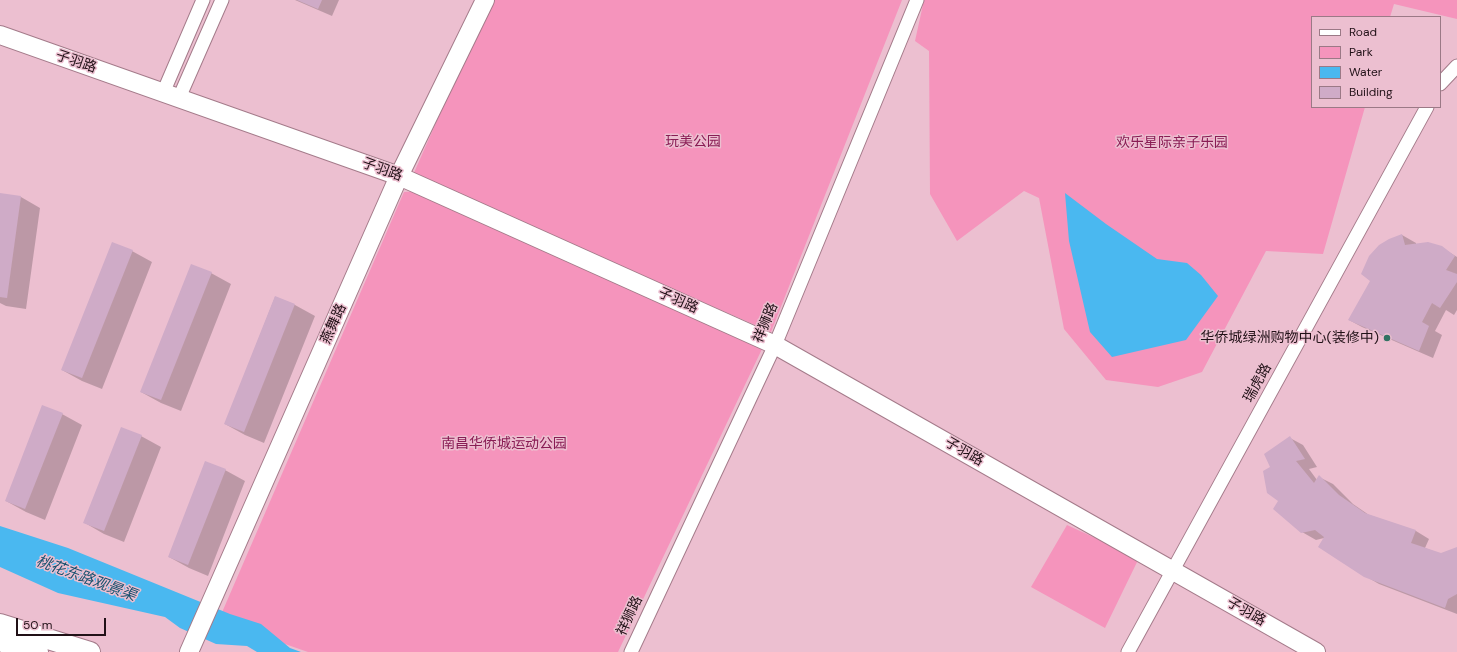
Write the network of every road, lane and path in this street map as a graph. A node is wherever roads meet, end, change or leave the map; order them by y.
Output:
1 (203, 0) edge
2 (222, 0) edge
3 (485, 0) edge
4 (917, 0) edge
5 (0, 35) edge
6 (1457, 66) edge
7 (1441, 83) edge
8 (171, 95) junction
9 (1426, 108) edge
10 (399, 176) junction
11 (775, 345) junction
12 (1174, 571) junction
13 (0, 624) edge
14 (0, 640) edge
15 (37, 652) edge
16 (90, 652) edge
17 (189, 652) edge
18 (631, 652) edge
19 (1128, 652) edge
20 (1316, 652) edge

1 - 8 street
2 - 8 street
3 - 10 street, 燕舞路
4 - 11 street, 祥狮路
5 - 8 street, 子羽路
6 - 7 street
8 - 10 street, 子羽路
9 - 12 street, 瑞虎路
10 - 11 street, 子羽路
10 - 17 street, 燕舞路
11 - 12 street, 子羽路
11 - 18 street, 祥狮路
12 - 19 street, 瑞虎路
12 - 20 street, 子羽路
13 - 16 main road
14 - 15 highway

